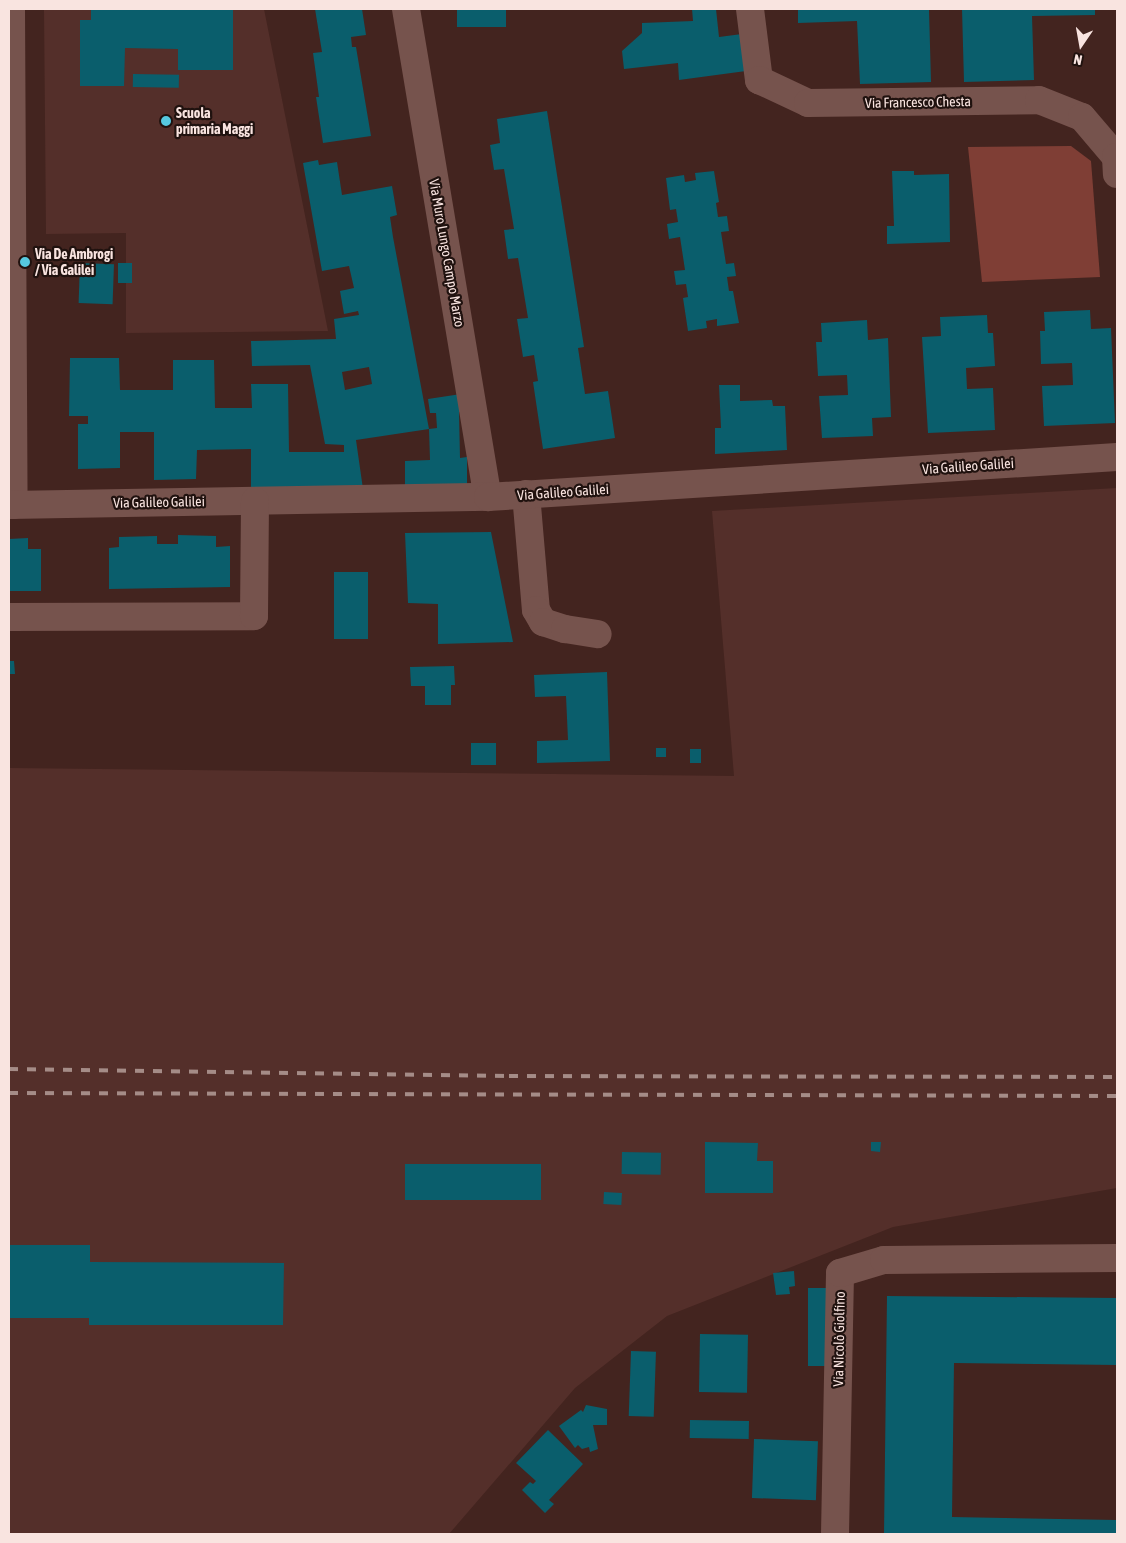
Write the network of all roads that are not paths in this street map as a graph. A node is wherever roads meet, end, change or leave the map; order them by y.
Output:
1 (11, 9) edge
2 (406, 9) edge
3 (750, 9) edge
4 (1117, 174) edge
5 (11, 355) edge
6 (1117, 457) edge
7 (526, 494) junction
8 (488, 497) junction
9 (255, 501) junction
10 (12, 505) edge
11 (9, 617) edge
12 (598, 634) dead end
13 (1117, 1258) edge
14 (836, 1534) edge

1 - 5 street
2 - 8 street, Via Muro Lungo Campo Marzo
3 - 4 street, Via Francesco Chesta
5 - 10 street
6 - 7 street, Via Galileo Galilei
7 - 8 street, Via Galileo Galilei
7 - 12 street
8 - 9 street, Via Galileo Galilei
9 - 10 street, Via Galileo Galilei
9 - 11 street
13 - 14 street, Via Nicolò Giolfino

